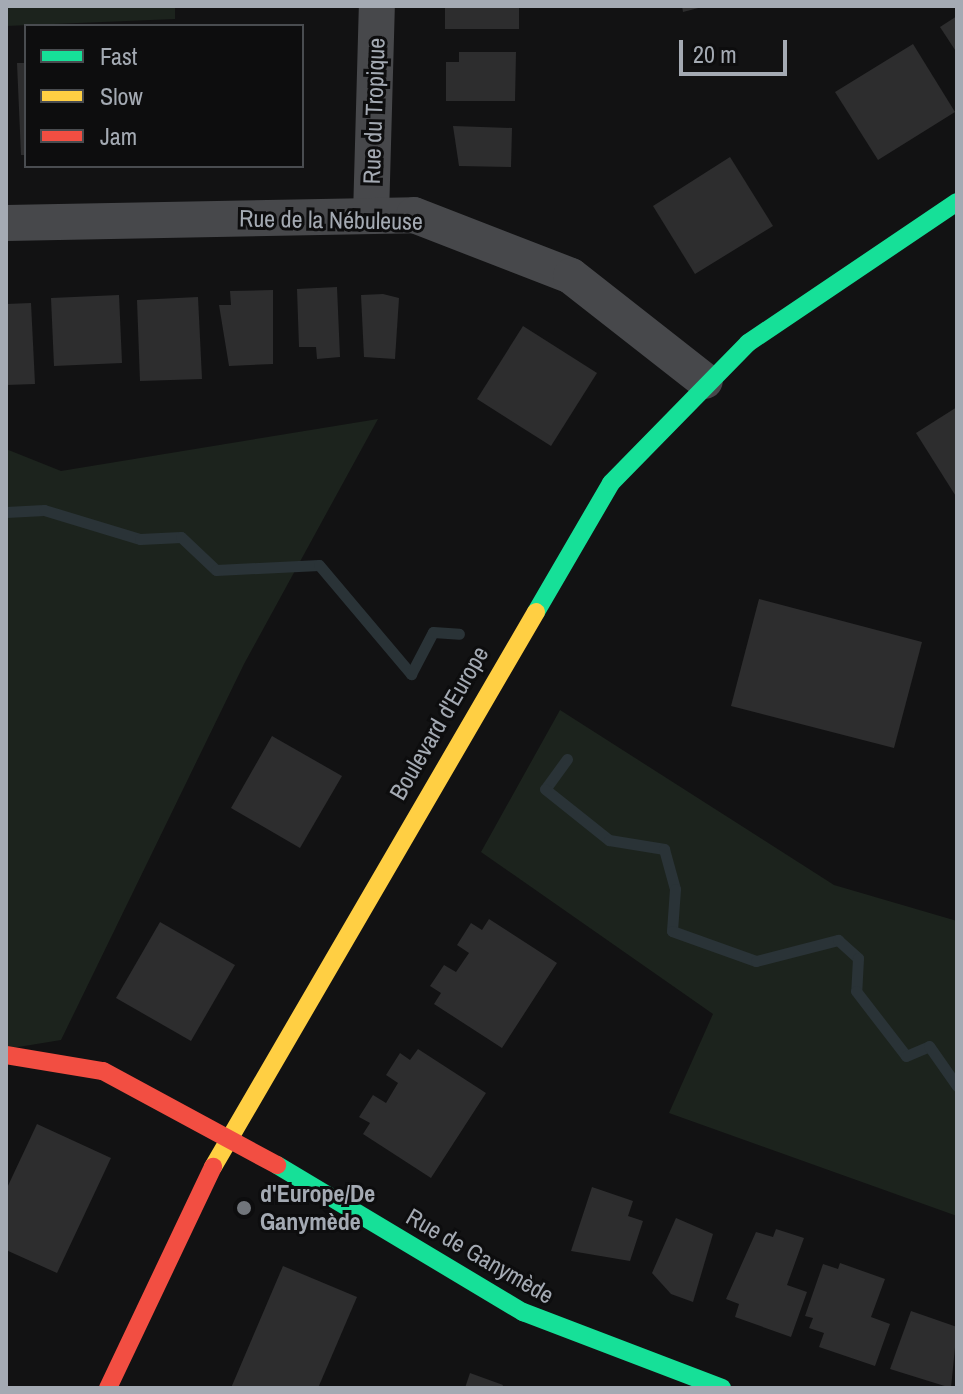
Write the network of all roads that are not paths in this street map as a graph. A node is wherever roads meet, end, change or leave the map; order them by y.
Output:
1 (377, 6) edge
2 (957, 202) edge
3 (371, 216) junction
4 (6, 223) edge
5 (705, 381) junction
6 (6, 1055) edge
7 (233, 1139) junction
8 (669, 1379) edge
9 (108, 1388) edge
10 (722, 1388) edge

1 - 3 street, Rue du Tropique
2 - 5 street, Boulevard d'Europe
3 - 4 street, Rue de la Nébuleuse
3 - 5 street, Rue de la Nébuleuse
5 - 7 street, Boulevard d'Europe
6 - 7 street, Rue de Ganymède
7 - 8 street, Rue de Ganymède
7 - 9 street, Boulevard d'Europe
8 - 10 street, Rue de Ganymède

